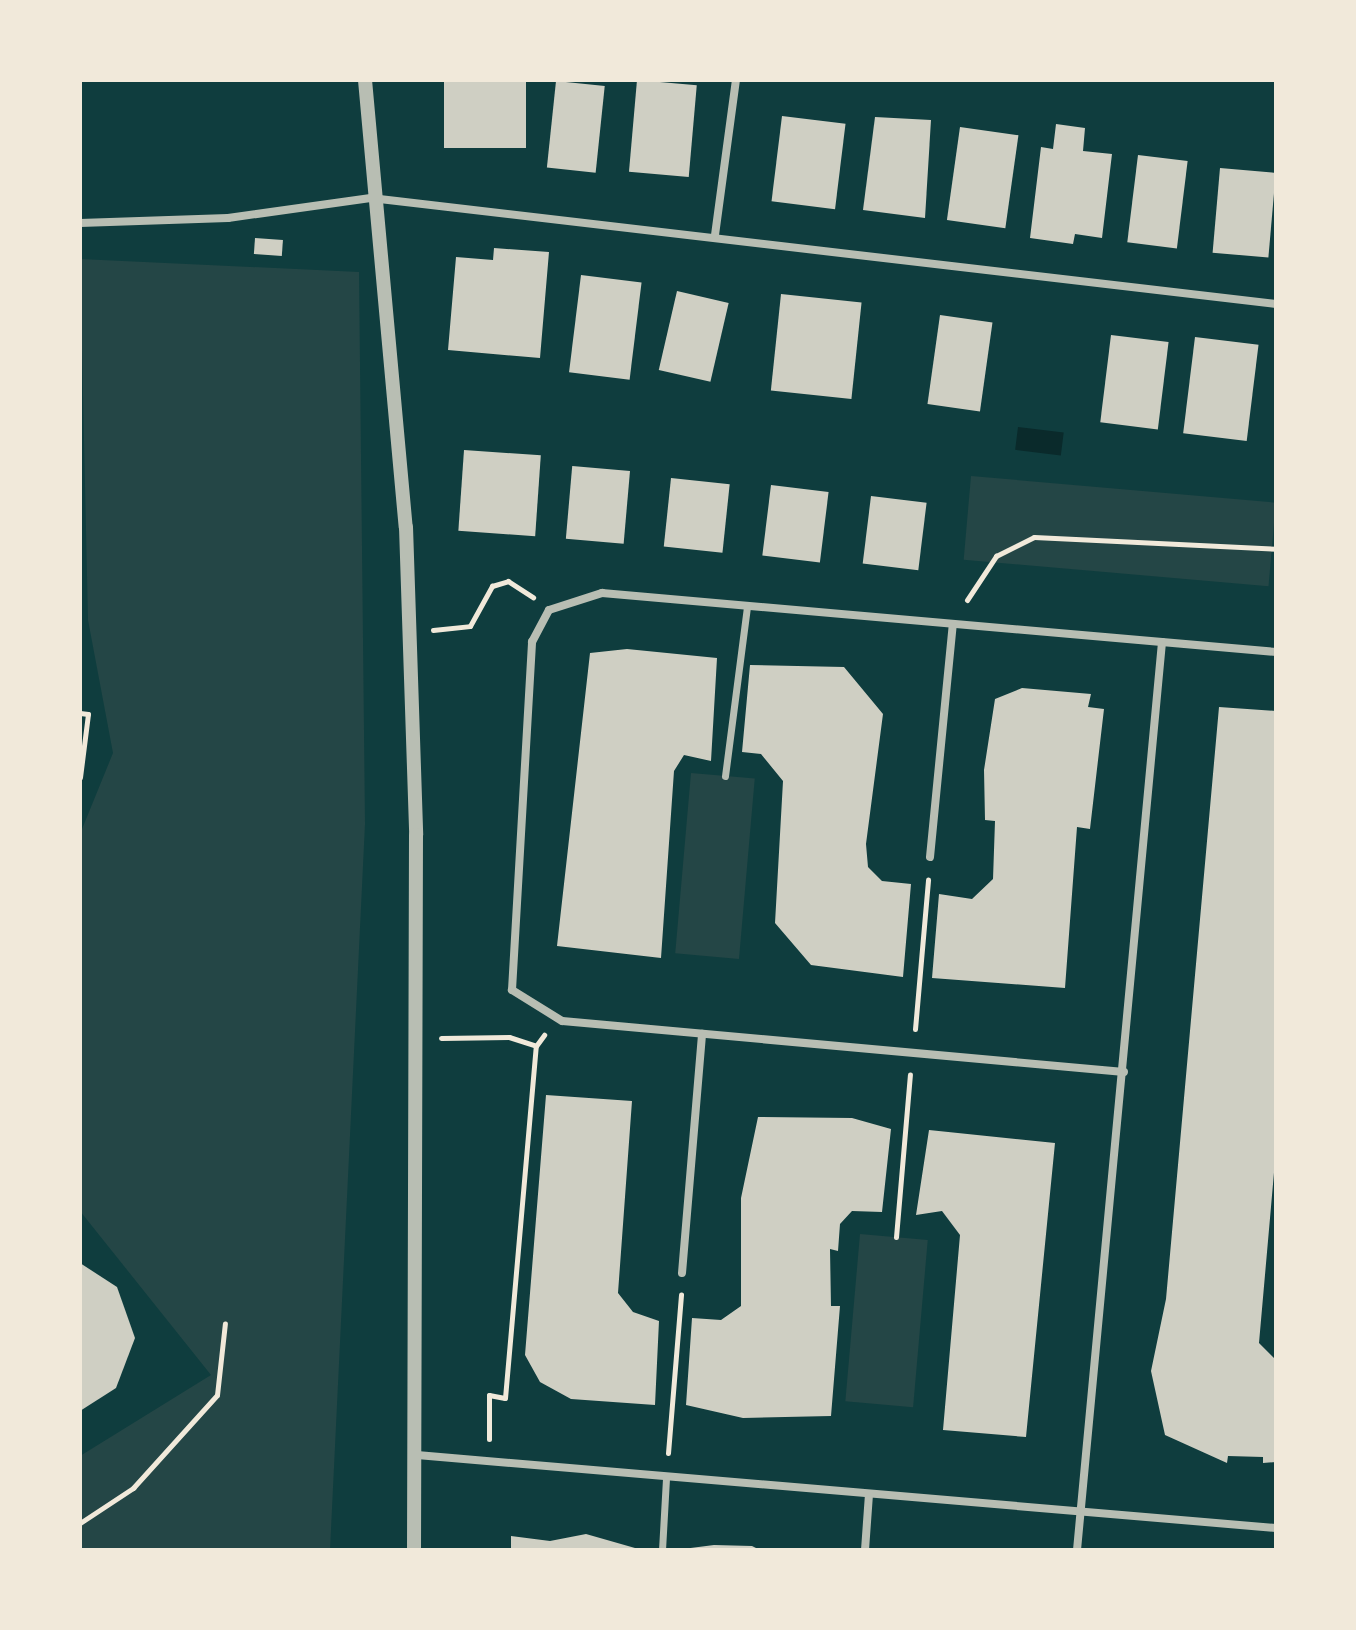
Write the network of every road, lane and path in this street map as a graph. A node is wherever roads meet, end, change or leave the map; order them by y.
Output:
1 (365, 80) edge
2 (736, 80) edge
3 (371, 198) junction
4 (80, 223) edge
5 (715, 235) junction
6 (1276, 304) edge
7 (1276, 549) edge
8 (747, 606) junction
9 (549, 610) junction
10 (953, 624) junction
11 (409, 632) junction
12 (1162, 642) junction
13 (1276, 652) edge
14 (80, 713) edge
15 (725, 776) dead end
16 (80, 777) edge
17 (930, 857) joint
18 (702, 1034) junction
19 (509, 1037) dead end
20 (416, 1039) junction
21 (536, 1046) dead end
22 (912, 1054) junction
23 (1124, 1072) junction
24 (896, 1237) dead end
25 (682, 1273) joint
26 (225, 1323) dead end
27 (417, 1455) junction
28 (489, 1460) junction
29 (666, 1478) junction
30 (869, 1494) junction
31 (1081, 1510) junction
32 (80, 1523) edge
33 (1276, 1528) edge
34 (414, 1550) edge
35 (662, 1550) edge
36 (865, 1550) edge
37 (1077, 1550) edge

1 - 3 street
2 - 5 street
3 - 4 street
3 - 5 street
3 - 11 street
5 - 6 street
7 - 10 path
8 - 9 street
8 - 10 street
8 - 15 street
9 - 11 path
9 - 18 street
10 - 12 street
10 - 17 street
11 - 20 street
12 - 13 street
12 - 23 street
14 - 16 path
17 - 22 path
18 - 22 street
18 - 25 street
19 - 20 path
20 - 27 street
21 - 28 path
22 - 23 street
22 - 24 path
23 - 31 street
25 - 29 path
26 - 32 path
27 - 28 street
27 - 34 street
28 - 29 street
29 - 30 street
29 - 35 street
30 - 31 street
30 - 36 street
31 - 33 street
31 - 37 street

